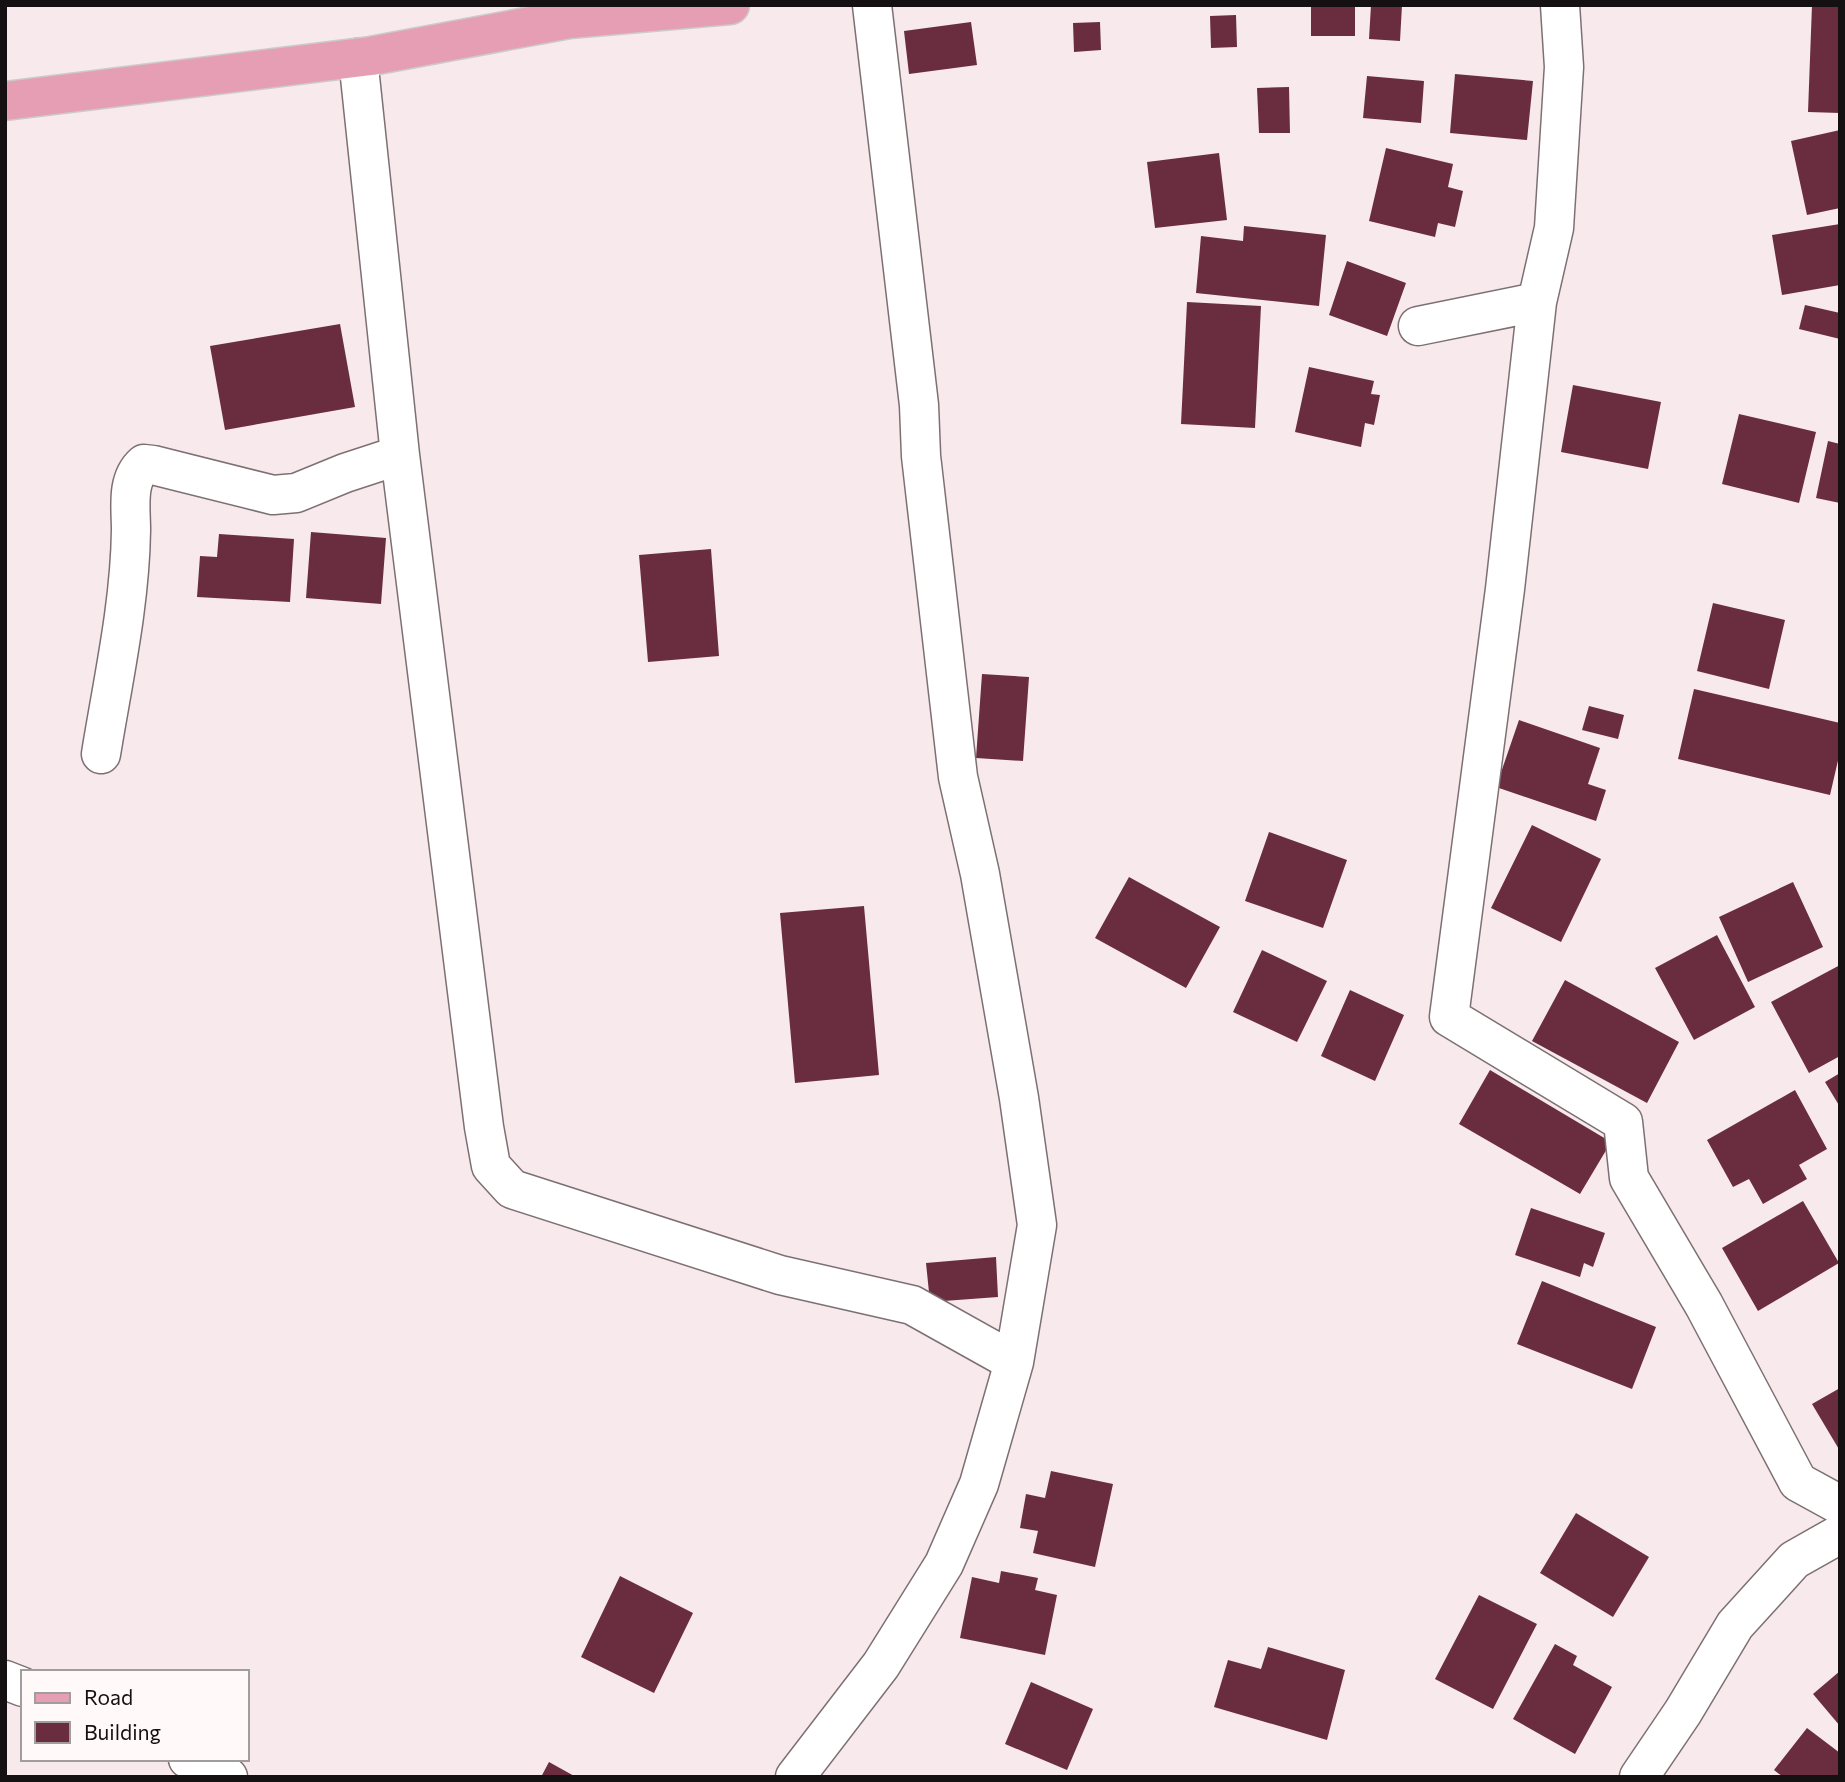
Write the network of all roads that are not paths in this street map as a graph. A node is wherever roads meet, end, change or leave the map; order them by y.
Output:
1 (730, 5) edge
2 (872, 5) edge
3 (1560, 5) edge
4 (570, 12) edge
5 (358, 58) junction
6 (5, 101) edge
7 (1537, 302) junction
8 (1418, 327) dead end
9 (400, 455) junction
10 (101, 754) dead end
11 (1014, 1362) junction
12 (1840, 1505) edge
13 (1840, 1534) edge
14 (192, 1761) edge
15 (228, 1777) edge
16 (795, 1777) edge
17 (1639, 1777) edge

1 - 4 main road
2 - 11 street
3 - 7 street
4 - 5 main road
5 - 6 main road
5 - 9 street
7 - 8 street
7 - 12 street
9 - 10 street
9 - 11 street
11 - 16 street
13 - 17 street
14 - 15 street

